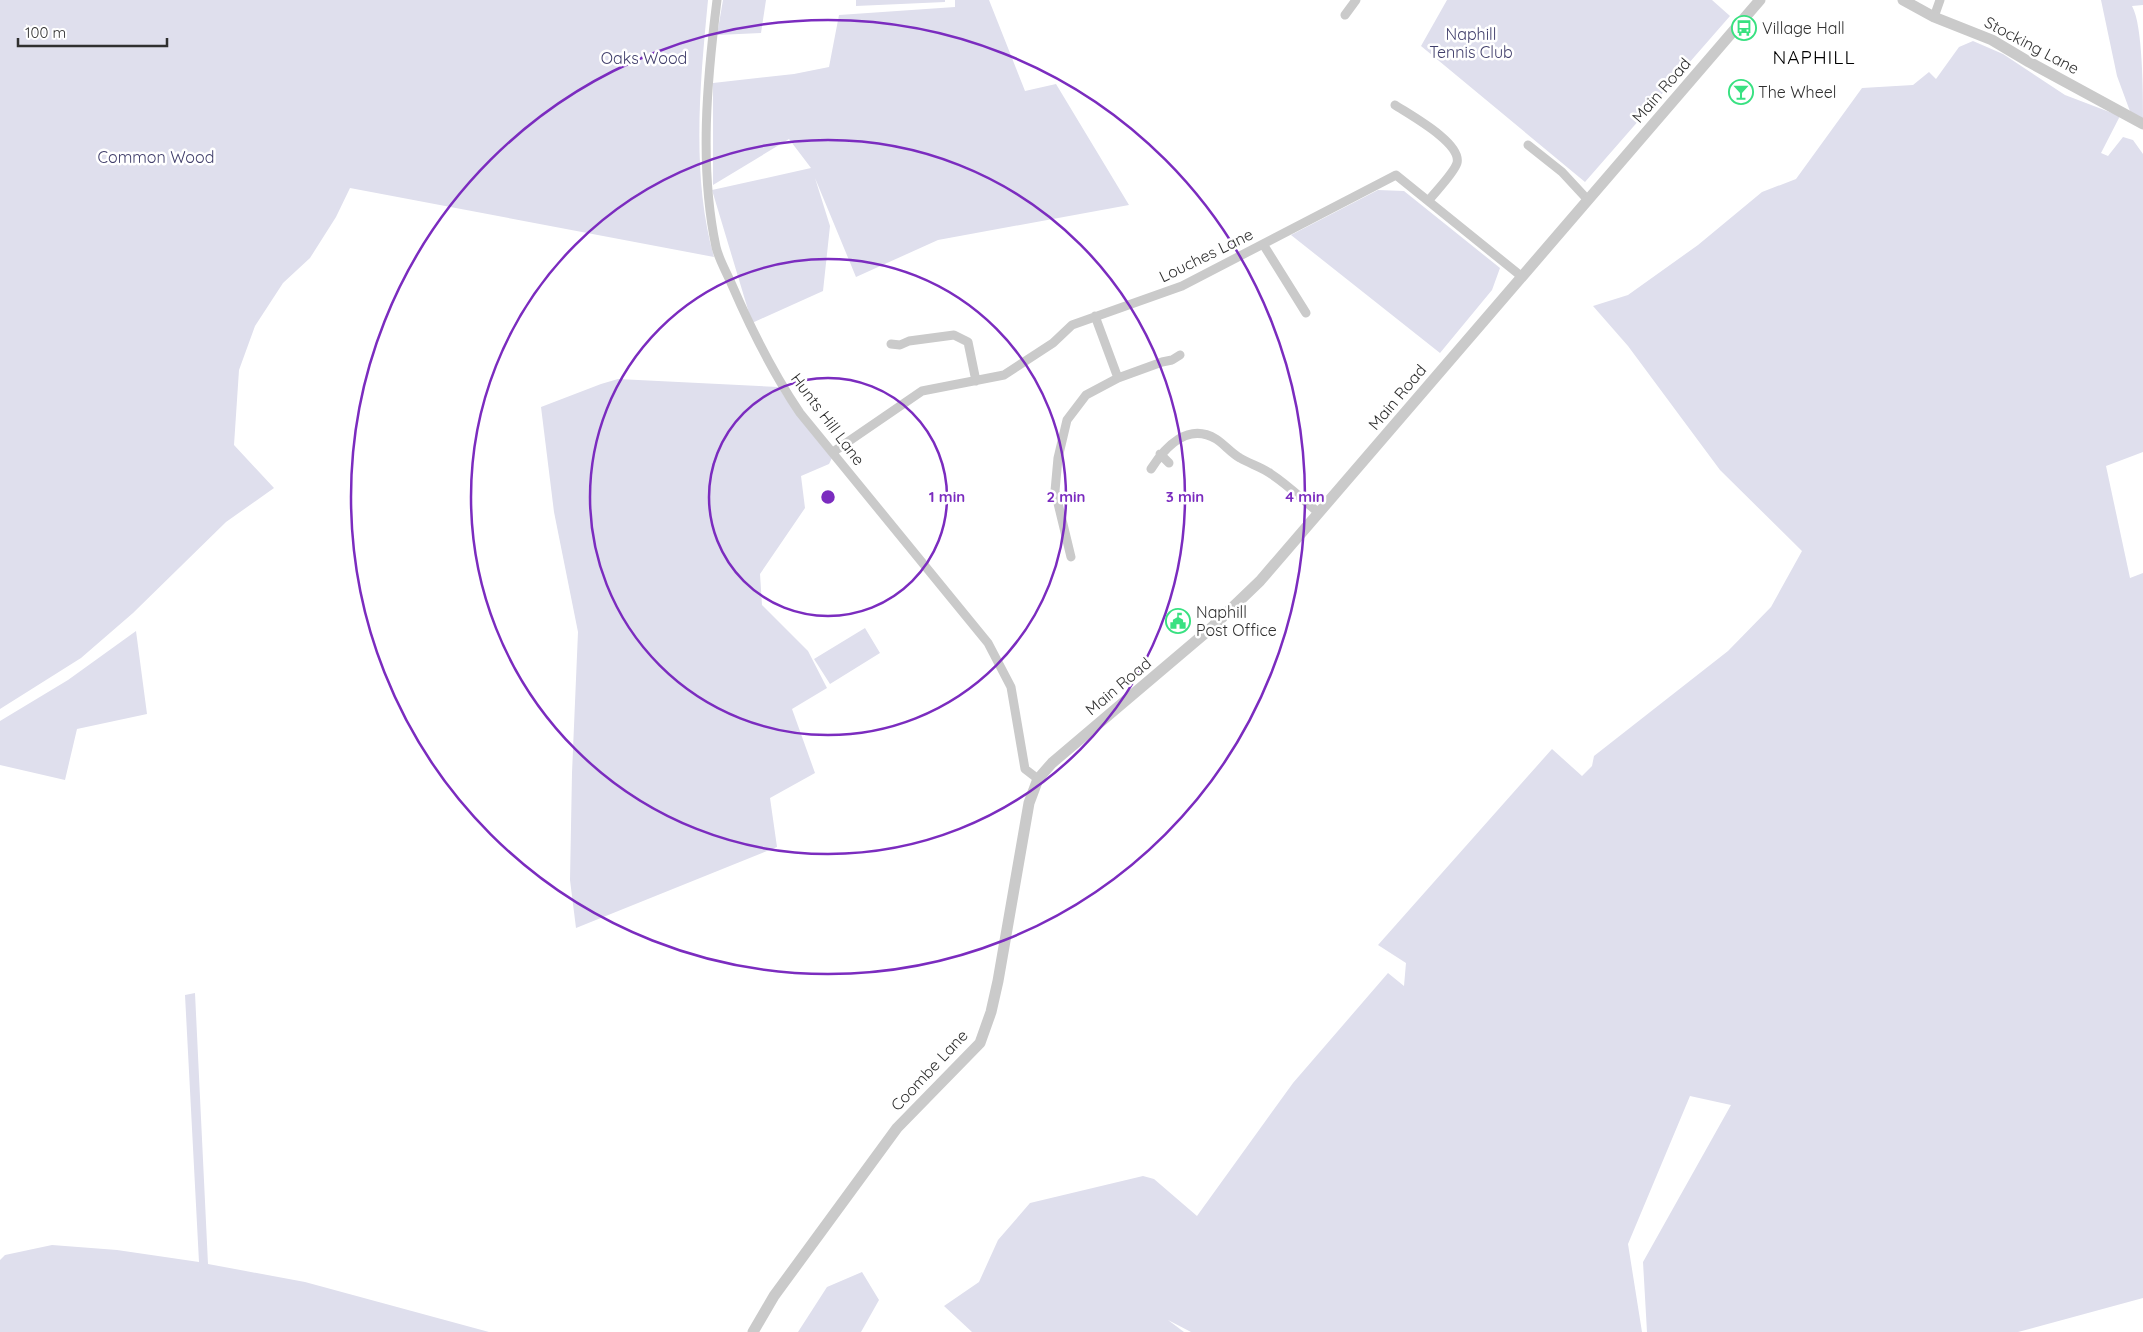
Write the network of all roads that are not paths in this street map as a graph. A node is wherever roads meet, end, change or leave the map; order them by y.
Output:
1 (717, 0) edge
2 (1356, 0) edge
3 (1760, 0) edge
4 (1903, 0) edge
5 (1940, 0) edge
6 (1345, 16) dead end
7 (1934, 17) junction
8 (1395, 105) dead end
9 (2143, 124) edge
10 (1528, 145) dead end
11 (1587, 199) junction
12 (1429, 200) junction
13 (1263, 244) junction
14 (1521, 276) junction
15 (1306, 313) dead end
16 (1095, 316) junction
17 (891, 344) dead end
18 (1180, 355) dead end
19 (1118, 378) junction
20 (976, 381) junction
21 (833, 452) junction
22 (1160, 454) junction
23 (1168, 463) dead end
24 (1151, 469) dead end
25 (1319, 513) junction
26 (1071, 557) dead end
27 (1036, 784) junction
28 (753, 1332) edge

1 - 21 street, Hunts Hill Lane
2 - 6 street
3 - 11 street, Main Road
4 - 7 street, Stocking Lane
5 - 7 street
7 - 9 street, Stocking Lane
8 - 12 street
10 - 11 street
11 - 14 street, Main Road
12 - 13 street, Louches Lane
12 - 14 street, Louches Lane
13 - 15 street
13 - 16 street, Louches Lane
14 - 25 street, Main Road
16 - 19 street
16 - 20 street, Louches Lane
17 - 20 street
18 - 19 street
19 - 26 street
20 - 21 street, Louches Lane
21 - 27 street, Hunts Hill Lane
22 - 23 street
22 - 24 street
22 - 25 street
25 - 27 street, Main Road
27 - 28 street, Coombe Lane

